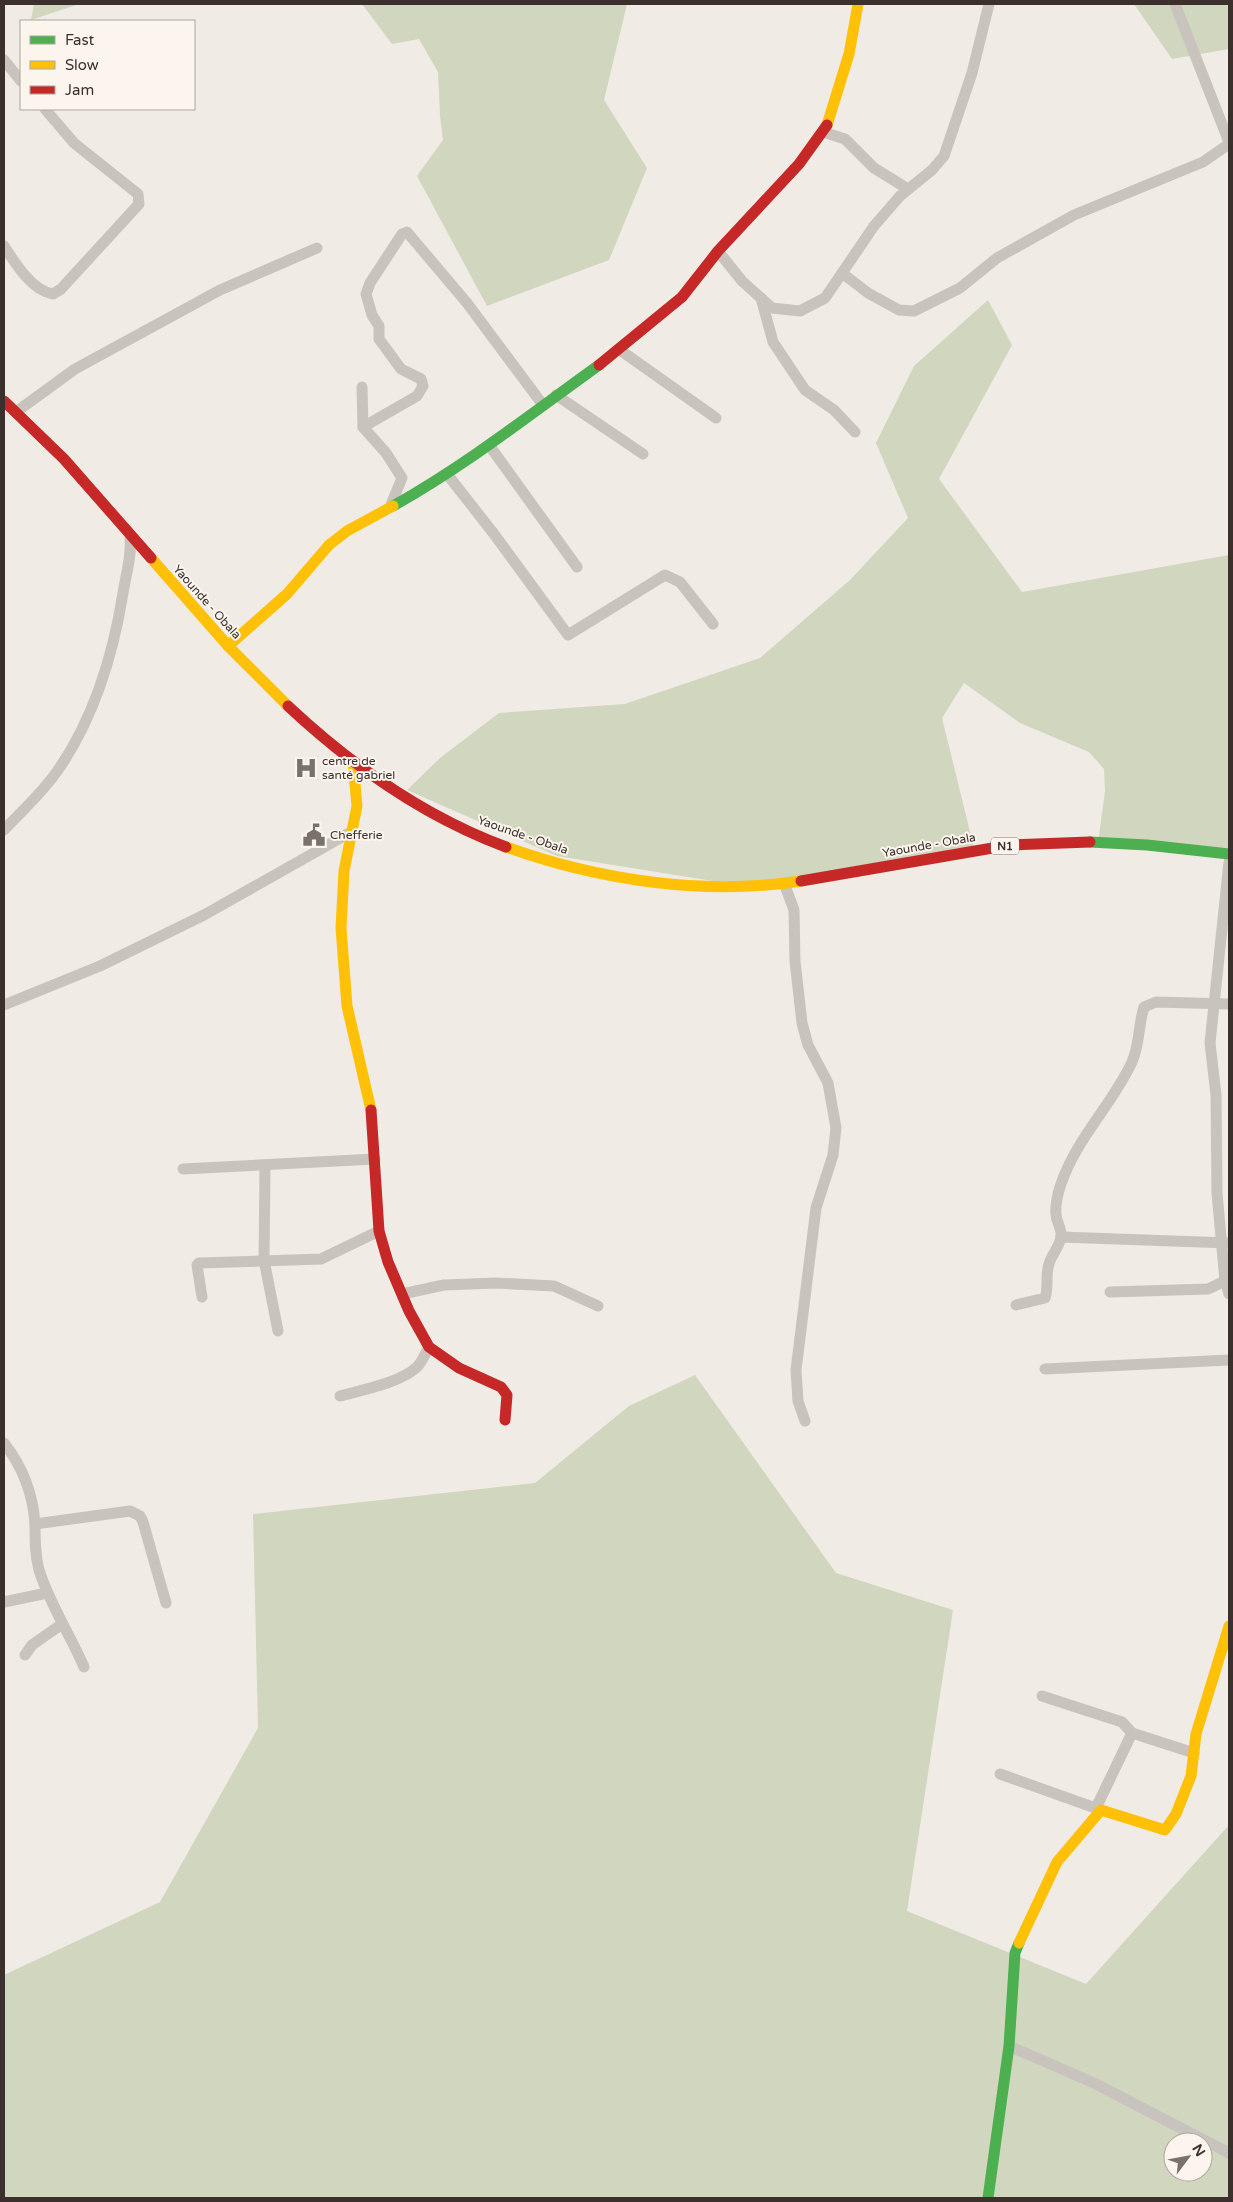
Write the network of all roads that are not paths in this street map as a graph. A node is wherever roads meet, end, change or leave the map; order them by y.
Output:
1 (858, 4) edge
2 (989, 4) edge
3 (1175, 4) edge
4 (4, 60) edge
5 (20, 80) edge
6 (46, 110) edge
7 (822, 132) junction
8 (1229, 143) edge
9 (908, 189) junction
10 (4, 246) edge
11 (317, 248) dead end
12 (718, 251) junction
13 (842, 273) junction
14 (761, 298) junction
15 (620, 350) junction
16 (362, 386) dead end
17 (556, 395) junction
18 (4, 401) edge
19 (543, 405) junction
20 (16, 412) junction
21 (716, 418) dead end
22 (363, 427) junction
23 (855, 432) dead end
24 (489, 445) junction
25 (644, 454) dead end
26 (447, 474) junction
27 (390, 508) junction
28 (130, 535) junction
29 (577, 567) dead end
30 (713, 624) dead end
31 (228, 646) junction
32 (353, 762) junction
33 (4, 830) edge
34 (351, 832) junction
35 (1229, 854) edge
36 (1229, 862) edge
37 (784, 883) junction
38 (1215, 1004) junction
39 (1229, 1004) edge
40 (4, 1005) edge
41 (375, 1159) junction
42 (265, 1165) junction
43 (183, 1169) dead end
44 (379, 1231) junction
45 (1061, 1237) junction
46 (1226, 1242) edge
47 (264, 1260) junction
48 (1225, 1281) junction
49 (1110, 1292) dead end
50 (402, 1294) junction
51 (1229, 1294) edge
52 (202, 1297) dead end
53 (1016, 1305) dead end
54 (598, 1306) dead end
55 (278, 1331) dead end
56 (429, 1347) junction
57 (1229, 1360) edge
58 (1045, 1369) dead end
59 (340, 1396) dead end
60 (505, 1420) dead end
61 (805, 1421) dead end
62 (4, 1443) edge
63 (34, 1524) junction
64 (48, 1593) junction
65 (4, 1602) edge
66 (166, 1602) dead end
67 (62, 1624) junction
68 (1229, 1626) edge
69 (25, 1655) dead end
70 (84, 1667) dead end
71 (1042, 1696) dead end
72 (1132, 1733) junction
73 (1194, 1753) junction
74 (1000, 1774) dead end
75 (1098, 1809) junction
76 (1009, 2046) junction
77 (1229, 2154) edge
78 (988, 2198) edge

1 - 7 main road
2 - 9 street
3 - 8 street
4 - 5 street
6 - 10 street
7 - 9 street
7 - 12 main road
8 - 13 street
9 - 13 street
11 - 20 street
12 - 14 street
12 - 15 main road
13 - 14 street
14 - 23 street
15 - 17 main road
15 - 21 street
16 - 22 street
17 - 19 main road
17 - 25 street
18 - 20 main road, Yaounde - Obala / N1
19 - 22 street
19 - 24 main road
20 - 28 main road, Yaounde - Obala / N1
22 - 27 street
24 - 26 main road
24 - 29 street
26 - 27 main road
26 - 30 street
27 - 31 main road
28 - 31 main road, Yaounde - Obala / N1
28 - 33 street
31 - 32 main road, Yaounde - Obala / N1
32 - 34 main road
32 - 37 main road, Yaounde - Obala / N1
34 - 40 street
34 - 41 main road
35 - 37 main road, Yaounde - Obala / N1
36 - 38 street
37 - 61 street
38 - 39 street
38 - 45 street
38 - 46 street
41 - 42 street
41 - 44 main road
42 - 43 street
42 - 47 street
44 - 47 street
44 - 50 main road
45 - 46 street
45 - 53 street
46 - 48 street
47 - 52 street
47 - 55 street
48 - 49 street
48 - 51 street
50 - 54 street
50 - 56 main road
56 - 59 street
56 - 60 main road
57 - 58 street
62 - 63 street
63 - 64 street
63 - 66 street
64 - 65 street
64 - 67 street
67 - 69 street
67 - 70 street
68 - 73 main road
71 - 72 street
72 - 73 street
72 - 75 street
73 - 75 main road
74 - 75 street
75 - 76 main road
76 - 77 street
76 - 78 main road

